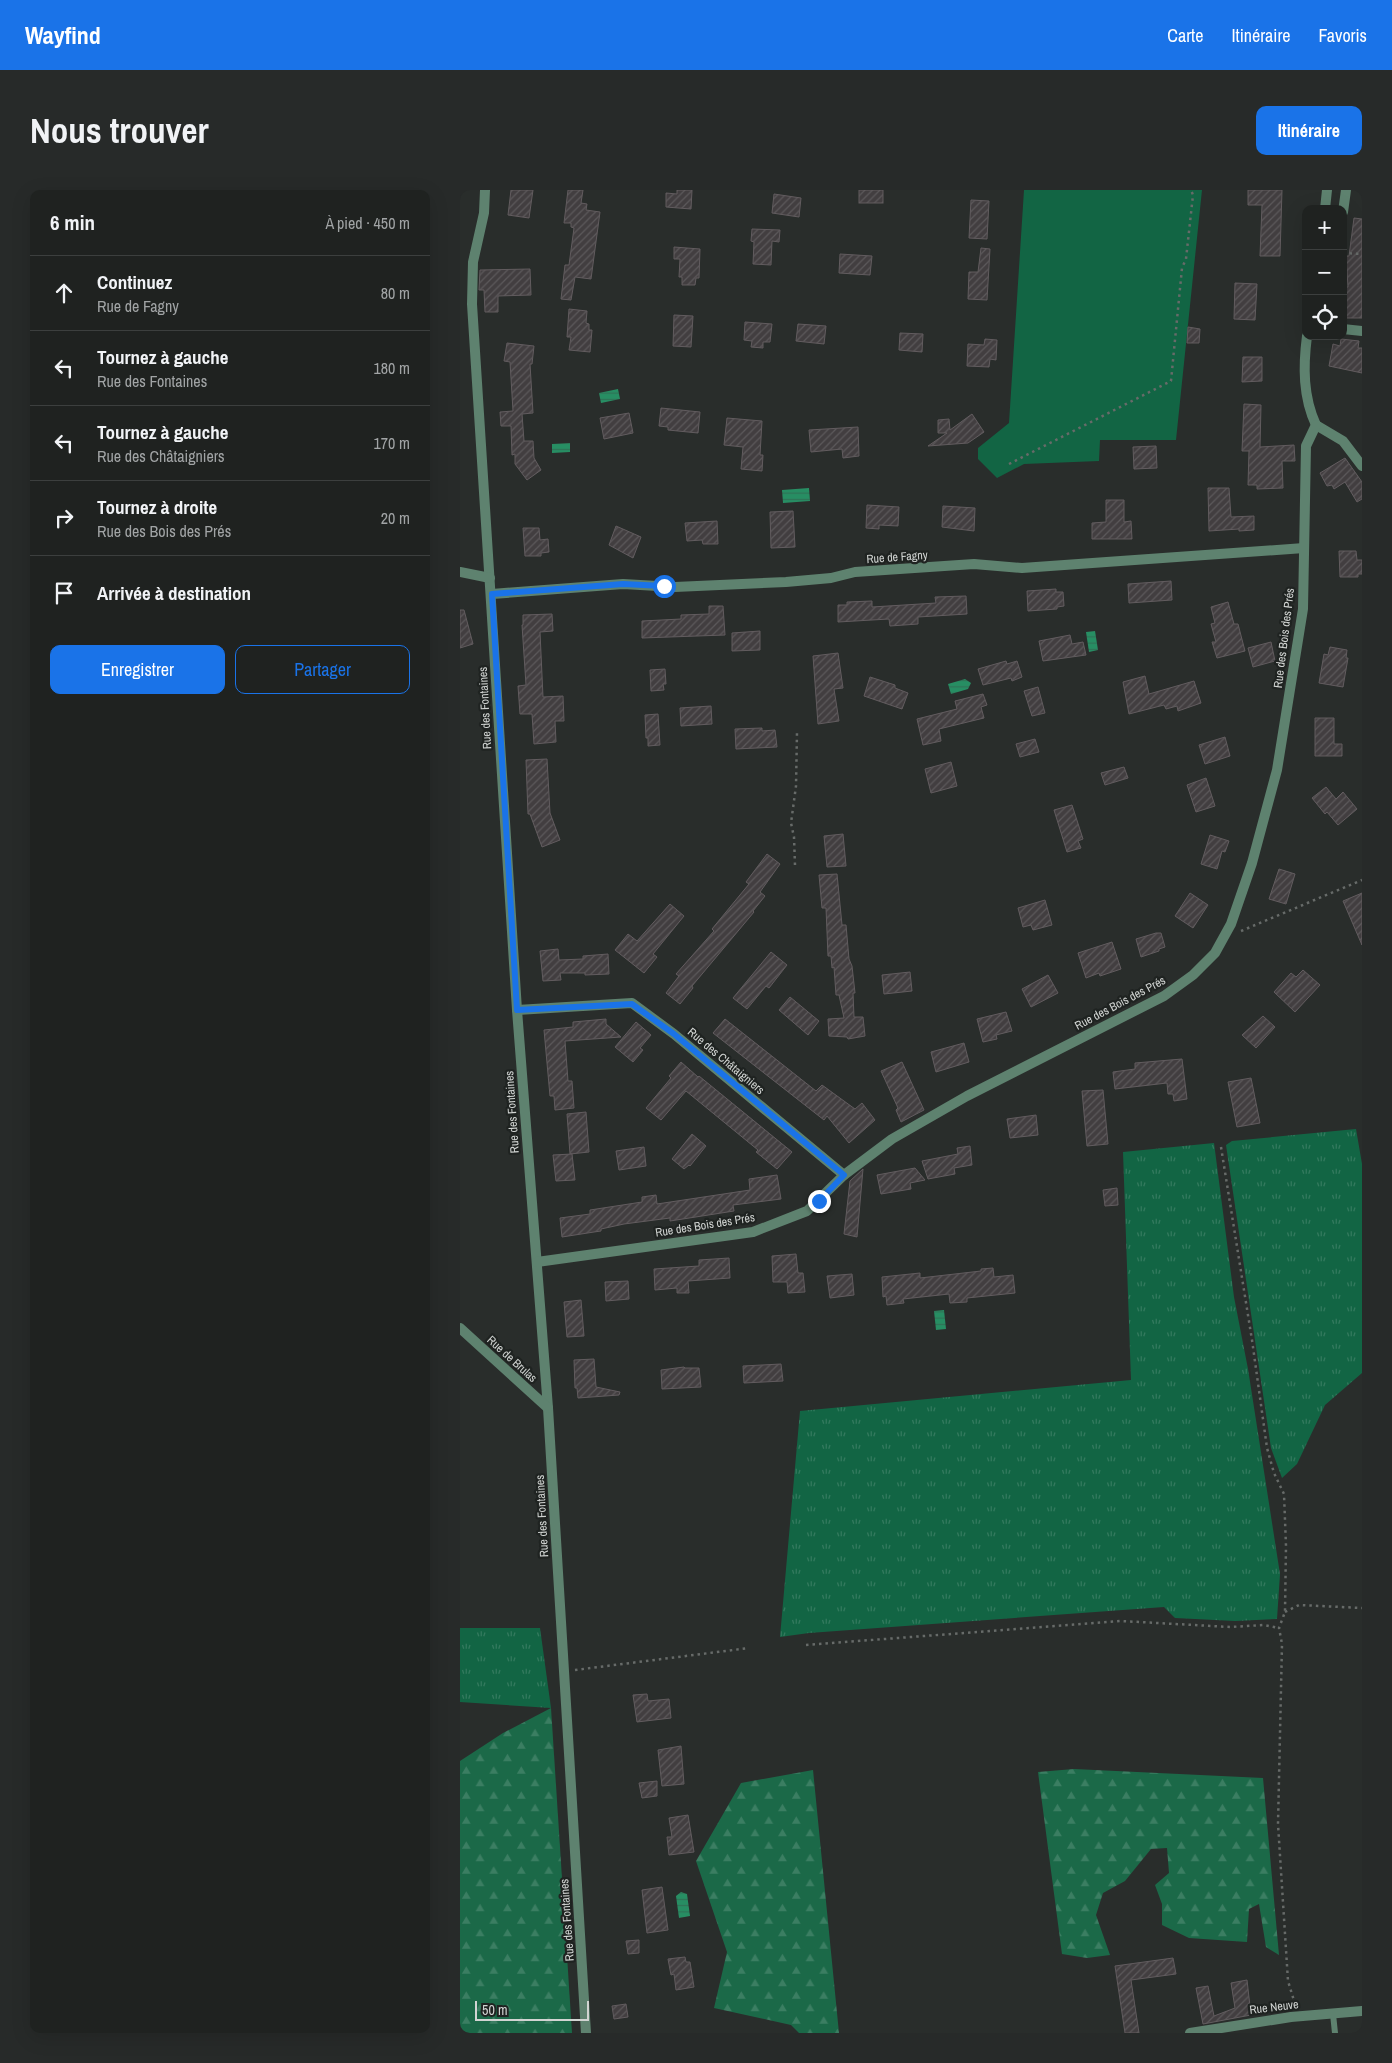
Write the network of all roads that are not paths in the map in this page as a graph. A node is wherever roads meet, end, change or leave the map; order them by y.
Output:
1 (485, 190) edge
2 (1327, 190) edge
3 (1346, 190) edge
4 (1325, 205) edge
5 (1344, 205) edge
6 (1347, 329) edge
7 (1362, 331) edge
8 (1307, 340) edge
9 (1316, 425) junction
10 (1362, 466) edge
11 (1304, 548) junction
12 (460, 572) edge
13 (490, 578) junction
14 (492, 594) junction
15 (517, 1010) junction
16 (844, 1175) junction
17 (537, 1262) junction
18 (460, 1328) edge
19 (548, 1408) junction
20 (1362, 2011) edge
21 (1333, 2014) junction
22 (586, 2033) edge
23 (1190, 2033) edge
24 (1335, 2033) edge

1 - 13 street, Rue des Fontaines
2 - 4 street
3 - 5 street
6 - 7 street
8 - 9 street
9 - 10 street
9 - 11 street, Rue des Bois des Prés
11 - 14 street, Rue de Fagny
11 - 16 street, Rue des Bois des Prés
12 - 13 street
13 - 14 street, Rue des Fontaines
14 - 15 street, Rue des Fontaines
15 - 16 street, Rue des Châtaigniers
15 - 17 street, Rue des Fontaines
16 - 17 street, Rue des Bois des Prés
17 - 19 street, Rue des Fontaines
18 - 19 street, Rue de Brulas
19 - 22 street, Rue des Fontaines
20 - 21 street, Rue Neuve
21 - 23 street, Rue Neuve
21 - 24 lane

